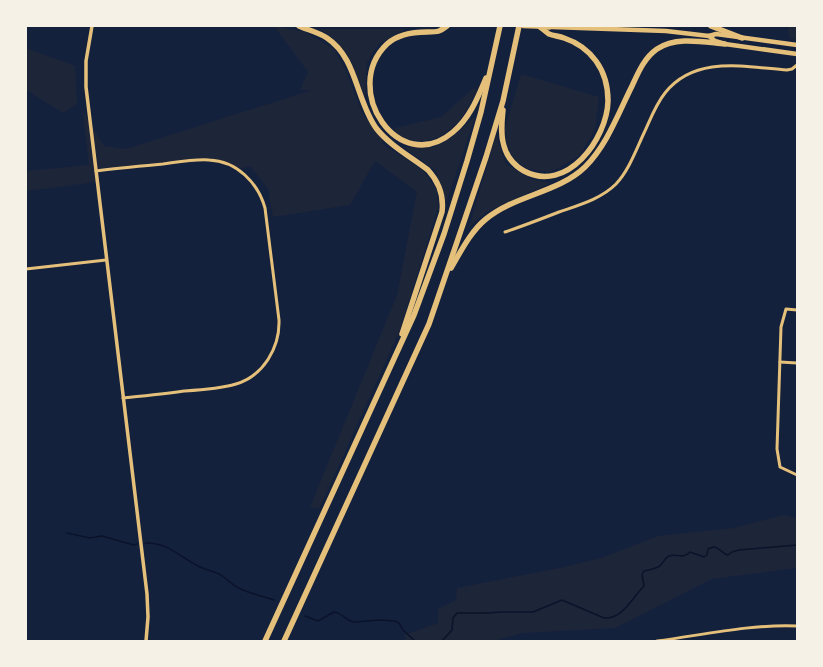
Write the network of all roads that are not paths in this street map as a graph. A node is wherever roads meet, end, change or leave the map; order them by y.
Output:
1 (92, 26) edge
2 (299, 26) edge
3 (447, 26) edge
4 (500, 26) edge
5 (519, 26) edge
6 (523, 26) edge
7 (550, 26) edge
8 (711, 26) edge
9 (540, 27) edge
10 (709, 36) junction
11 (742, 38) junction
12 (725, 44) junction
13 (797, 45) edge
14 (797, 54) edge
15 (492, 63) junction
16 (797, 65) edge
17 (503, 101) junction
18 (96, 171) junction
19 (505, 232) dead end
20 (106, 260) junction
21 (26, 269) edge
22 (444, 282) junction
23 (797, 310) edge
24 (780, 362) junction
25 (797, 363) edge
26 (392, 366) junction
27 (123, 398) junction
28 (797, 475) edge
29 (797, 626) edge
30 (665, 640) edge
31 (146, 641) edge
32 (265, 641) edge
33 (284, 641) edge
34 (657, 641) edge

1 - 18 street
2 - 26 highway
3 - 15 highway
4 - 15 highway
5 - 17 highway
6 - 9 main road
7 - 9 main road
7 - 10 main road
8 - 11 highway
9 - 17 highway
10 - 11 main road
10 - 12 main road
11 - 13 main road
12 - 14 main road
12 - 22 highway
15 - 26 highway
16 - 19 street
17 - 22 highway
18 - 20 street
18 - 27 street
20 - 21 street
20 - 27 street
22 - 33 highway
23 - 24 street
24 - 25 street
24 - 28 street
26 - 32 highway
27 - 31 street
29 - 30 street
30 - 34 street

